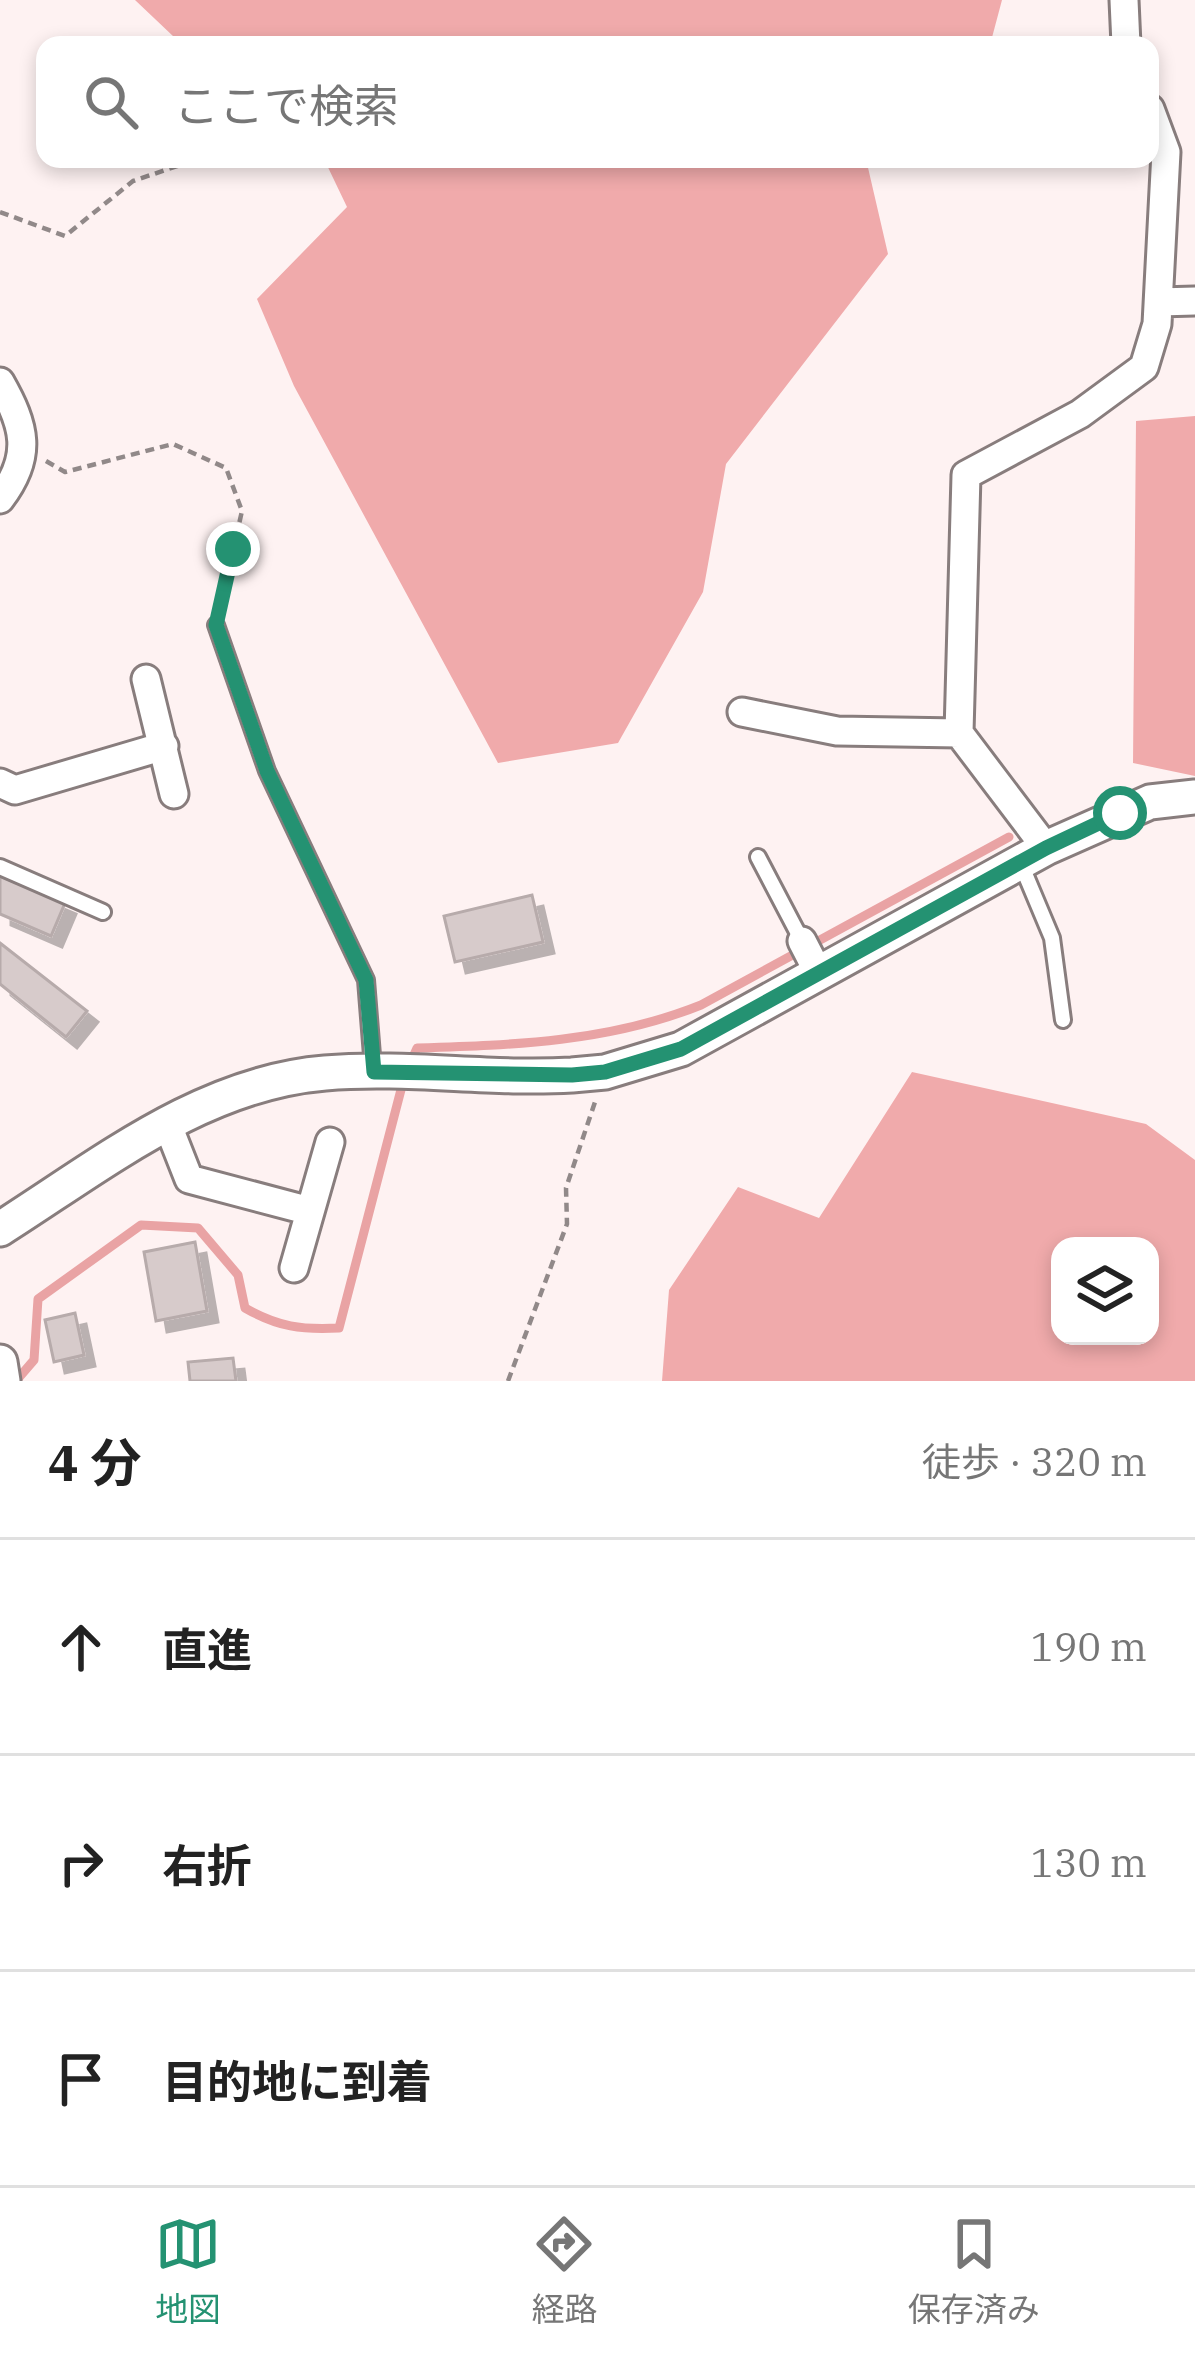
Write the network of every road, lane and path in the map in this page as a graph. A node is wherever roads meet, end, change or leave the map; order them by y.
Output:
1 (1124, 0) edge
2 (1126, 36) edge
3 (1159, 133) edge
4 (173, 168) edge
5 (0, 212) edge
6 (1195, 301) edge
7 (1159, 302) junction
8 (0, 382) edge
9 (26, 449) junction
10 (0, 499) edge
11 (216, 625) joint
12 (146, 679) dead end
13 (742, 712) dead end
14 (959, 733) junction
15 (164, 746) junction
16 (0, 783) edge
17 (174, 794) dead end
18 (1195, 797) edge
19 (1034, 855) junction
20 (758, 857) dead end
21 (0, 867) edge
22 (103, 911) dead end
23 (810, 956) junction
24 (1064, 1020) dead end
25 (605, 1072) junction
26 (380, 1073) junction
27 (167, 1123) junction
28 (330, 1142) dead end
29 (310, 1210) junction
30 (0, 1229) edge
31 (294, 1268) dead end
32 (0, 1366) edge
33 (3, 1381) edge
34 (508, 1381) edge

1 - 2 street
3 - 7 street
4 - 5 path
6 - 7 street
7 - 14 street
8 - 9 street
9 - 10 street
9 - 11 path
11 - 26 lane
12 - 15 street
13 - 14 street
14 - 19 street
15 - 16 street
15 - 17 street
18 - 19 street
19 - 23 street
19 - 24 lane
20 - 23 lane
21 - 22 lane
23 - 25 street
25 - 26 street
25 - 34 path
26 - 27 street
27 - 29 street
27 - 30 street
28 - 29 street
29 - 31 street
32 - 33 street

